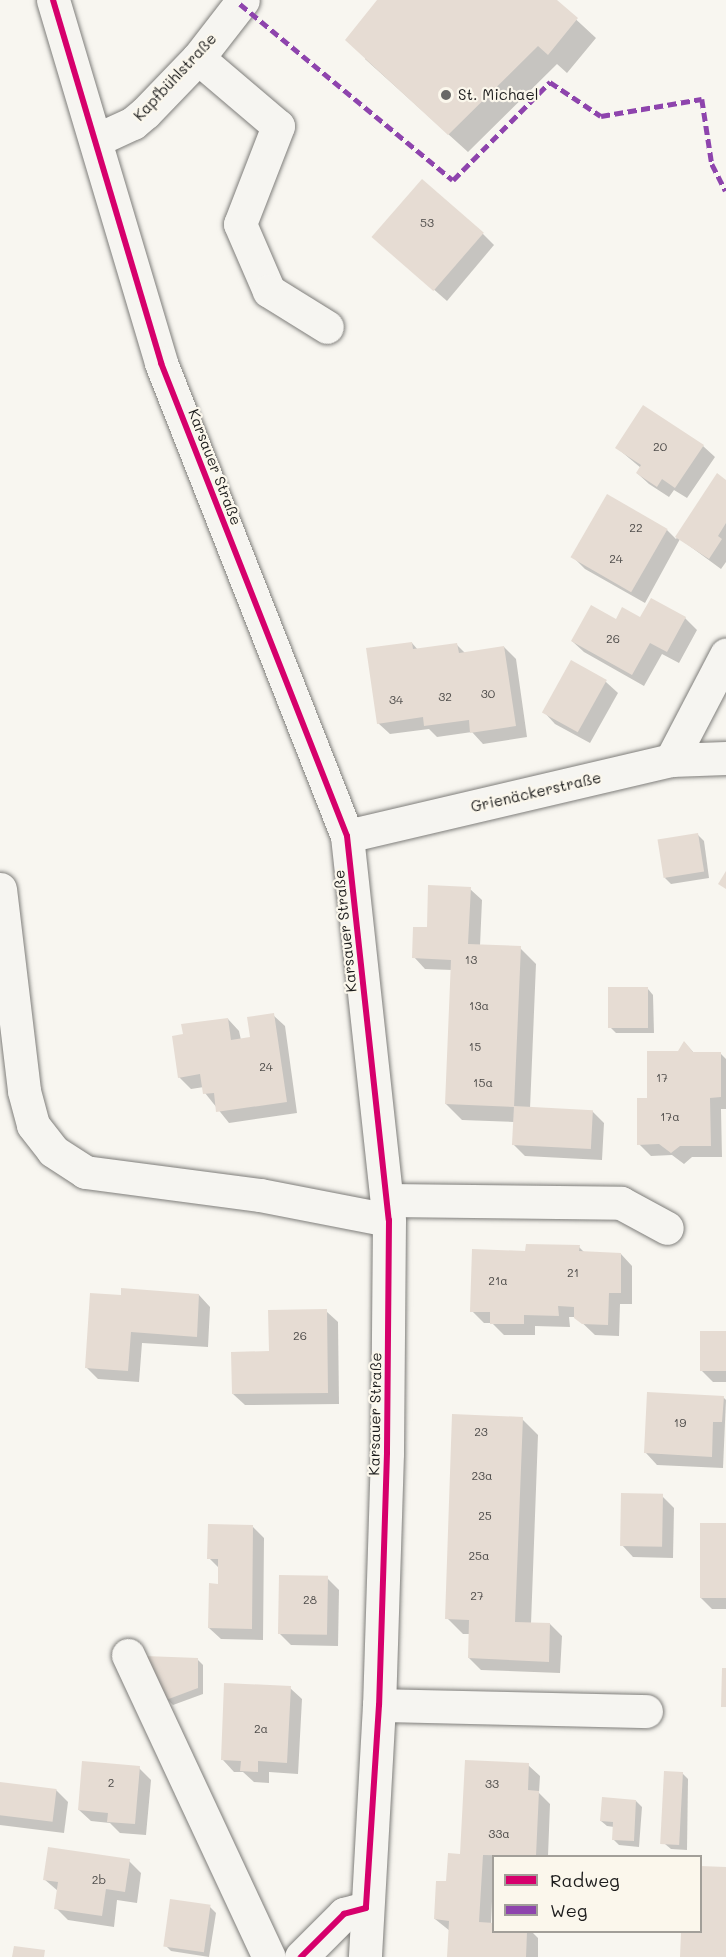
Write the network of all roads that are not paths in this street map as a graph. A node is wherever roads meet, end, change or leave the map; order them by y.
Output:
1 (53, 0) edge
2 (243, 0) edge
3 (198, 58) junction
4 (96, 140) junction
5 (327, 327) dead end
6 (726, 655) edge
7 (726, 758) edge
8 (671, 760) junction
9 (347, 836) junction
10 (0, 890) edge
11 (389, 1210) junction
12 (667, 1228) dead end
13 (128, 1655) dead end
14 (379, 1705) junction
15 (646, 1711) dead end
16 (366, 1908) junction
17 (269, 1957) edge
18 (301, 1957) edge
19 (365, 1957) edge

1 - 4 street, Karsauer Straße
2 - 3 street, Kapfbühlstraße
3 - 4 street, Kapfbühlstraße
3 - 5 street
4 - 9 street, Karsauer Straße
6 - 8 street
7 - 8 street, Grienäckerstraße
8 - 9 street, Grienäckerstraße
9 - 11 street, Karsauer Straße
10 - 11 street
11 - 12 street
11 - 14 street, Karsauer Straße
13 - 17 street
14 - 15 street
14 - 16 street, Karsauer Straße
16 - 18 street
16 - 19 street, Karsauer Straße

